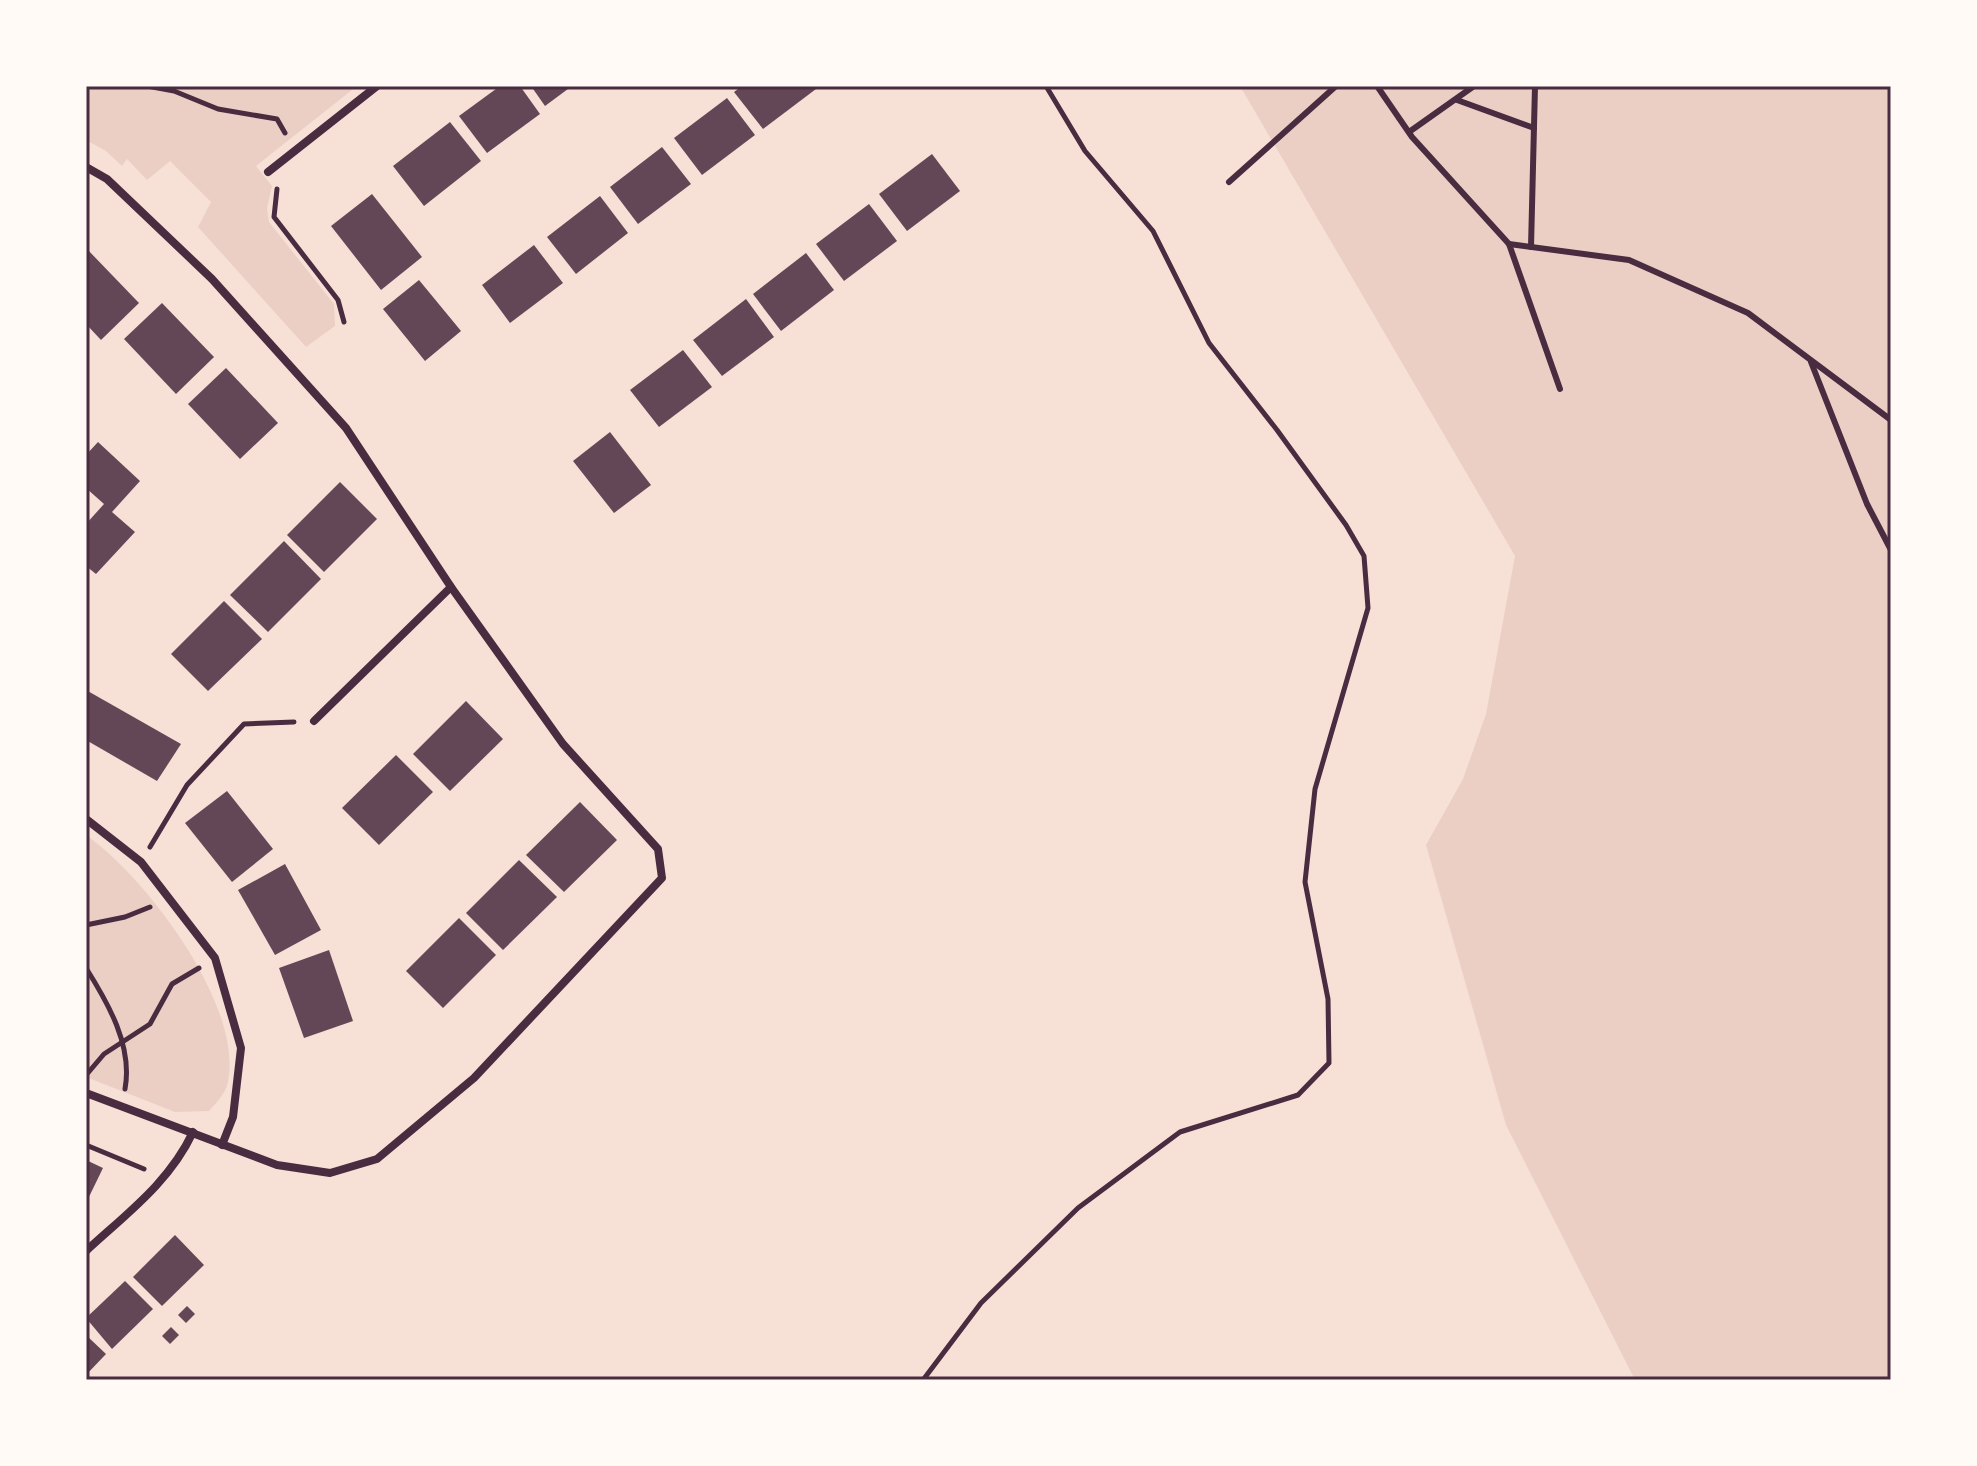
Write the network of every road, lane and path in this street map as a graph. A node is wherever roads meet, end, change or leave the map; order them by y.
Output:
1 (377, 86) edge
2 (1046, 86) edge
3 (1336, 86) edge
4 (1377, 86) edge
5 (1474, 86) edge
6 (1535, 86) edge
7 (1457, 100) junction
8 (1534, 128) junction
9 (1409, 132) junction
10 (86, 167) edge
11 (268, 172) dead end
12 (1229, 182) dead end
13 (1509, 244) junction
14 (1531, 247) junction
15 (1810, 359) junction
16 (1560, 389) dead end
17 (1891, 420) edge
18 (1891, 550) edge
19 (451, 587) junction
20 (314, 721) joint
21 (86, 819) edge
22 (141, 862) junction
23 (169, 898) junction
24 (86, 925) edge
25 (215, 958) junction
26 (86, 968) edge
27 (123, 1044) junction
28 (86, 1074) edge
29 (86, 1093) edge
30 (121, 1108) junction
31 (193, 1132) junction
32 (86, 1145) edge
33 (222, 1145) junction
34 (140, 1178) dead end
35 (86, 1251) edge
36 (923, 1380) edge

1 - 11 street
2 - 36 path
3 - 12 lane
4 - 9 lane
5 - 7 lane
6 - 8 lane
7 - 8 lane
7 - 9 lane
8 - 14 lane
9 - 13 lane
10 - 19 street
13 - 14 lane
13 - 16 lane
14 - 15 lane
15 - 17 lane
15 - 18 lane
19 - 20 street
19 - 33 street
20 - 22 path
21 - 22 street
22 - 23 street
23 - 24 path
23 - 25 street
25 - 27 path
25 - 33 street
26 - 27 path
27 - 28 path
27 - 30 path
29 - 30 street
30 - 31 street
31 - 33 street
31 - 35 street
32 - 34 path

